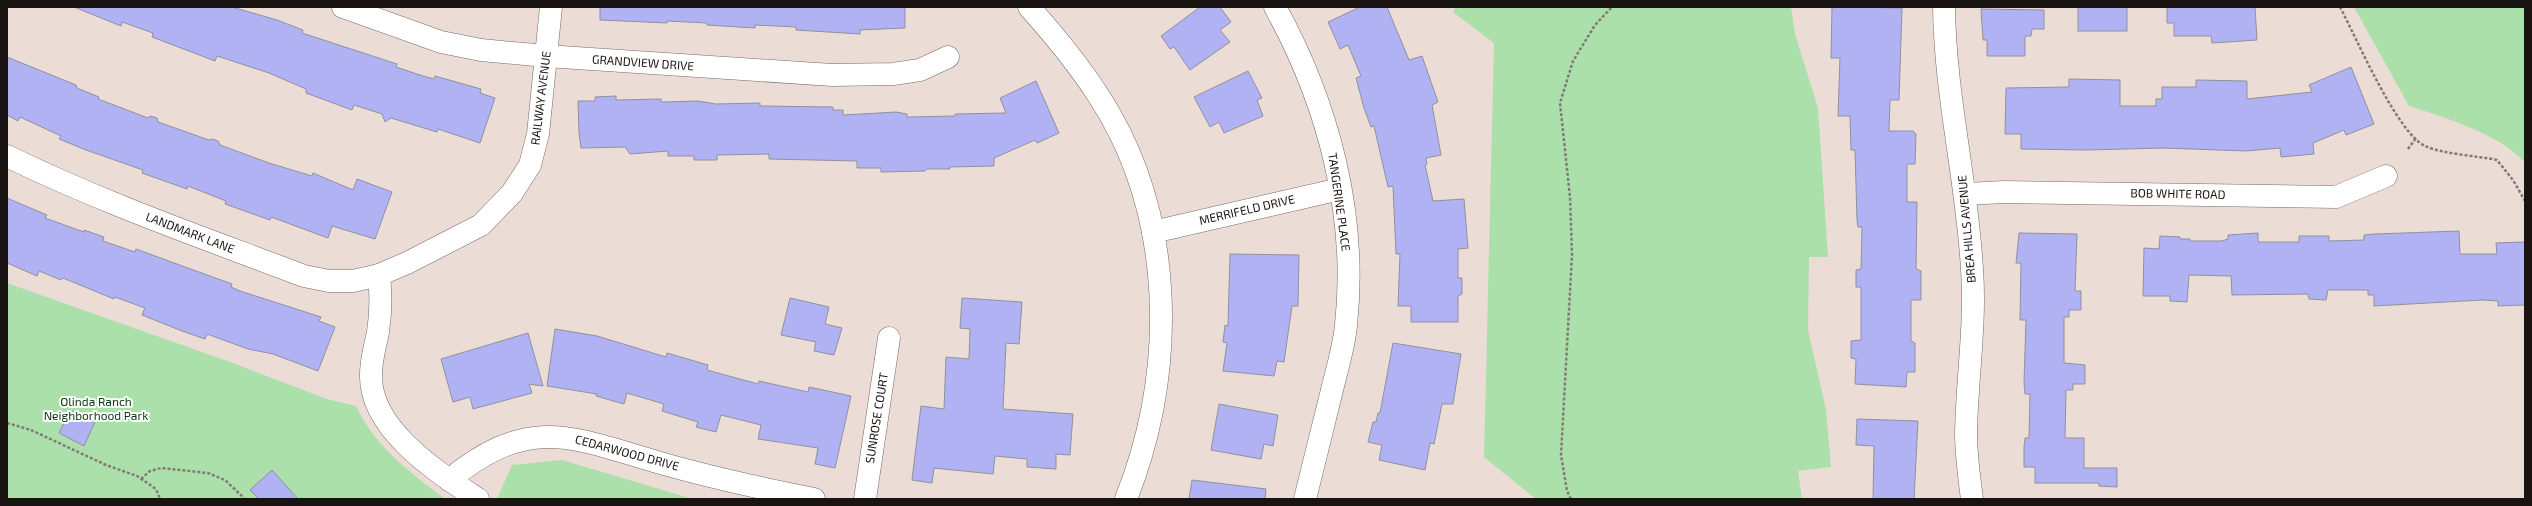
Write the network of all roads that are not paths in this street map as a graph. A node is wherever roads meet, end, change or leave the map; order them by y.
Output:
1 (343, 7) edge
2 (551, 7) edge
3 (1030, 7) edge
4 (1274, 7) edge
5 (1944, 7) edge
6 (546, 56) junction
7 (948, 57) dead end
8 (7, 156) edge
9 (2386, 176) dead end
10 (1340, 189) junction
11 (1966, 194) junction
12 (1153, 232) junction
13 (379, 275) junction
14 (889, 338) dead end
15 (449, 480) junction
16 (478, 499) edge
17 (814, 499) edge
18 (865, 499) edge
19 (1126, 499) edge
20 (1305, 499) edge
21 (1972, 499) edge

1 - 6 street, GRANDVIEW DRIVE
2 - 6 street, RAILWAY AVENUE
3 - 12 street
4 - 10 street, TANGERINE PLACE
5 - 11 street, BREA HILLS AVENUE
6 - 7 street, GRANDVIEW DRIVE
6 - 13 street, RAILWAY AVENUE
8 - 13 street, LANDMARK LANE
9 - 11 street, BOB WHITE ROAD
10 - 12 street, MERRIFELD DRIVE
10 - 20 street, TANGERINE PLACE
11 - 21 street, BREA HILLS AVENUE
12 - 19 street
13 - 15 street
14 - 18 street, SUNROSE COURT
15 - 16 street
15 - 17 street, CEDARWOOD DRIVE

